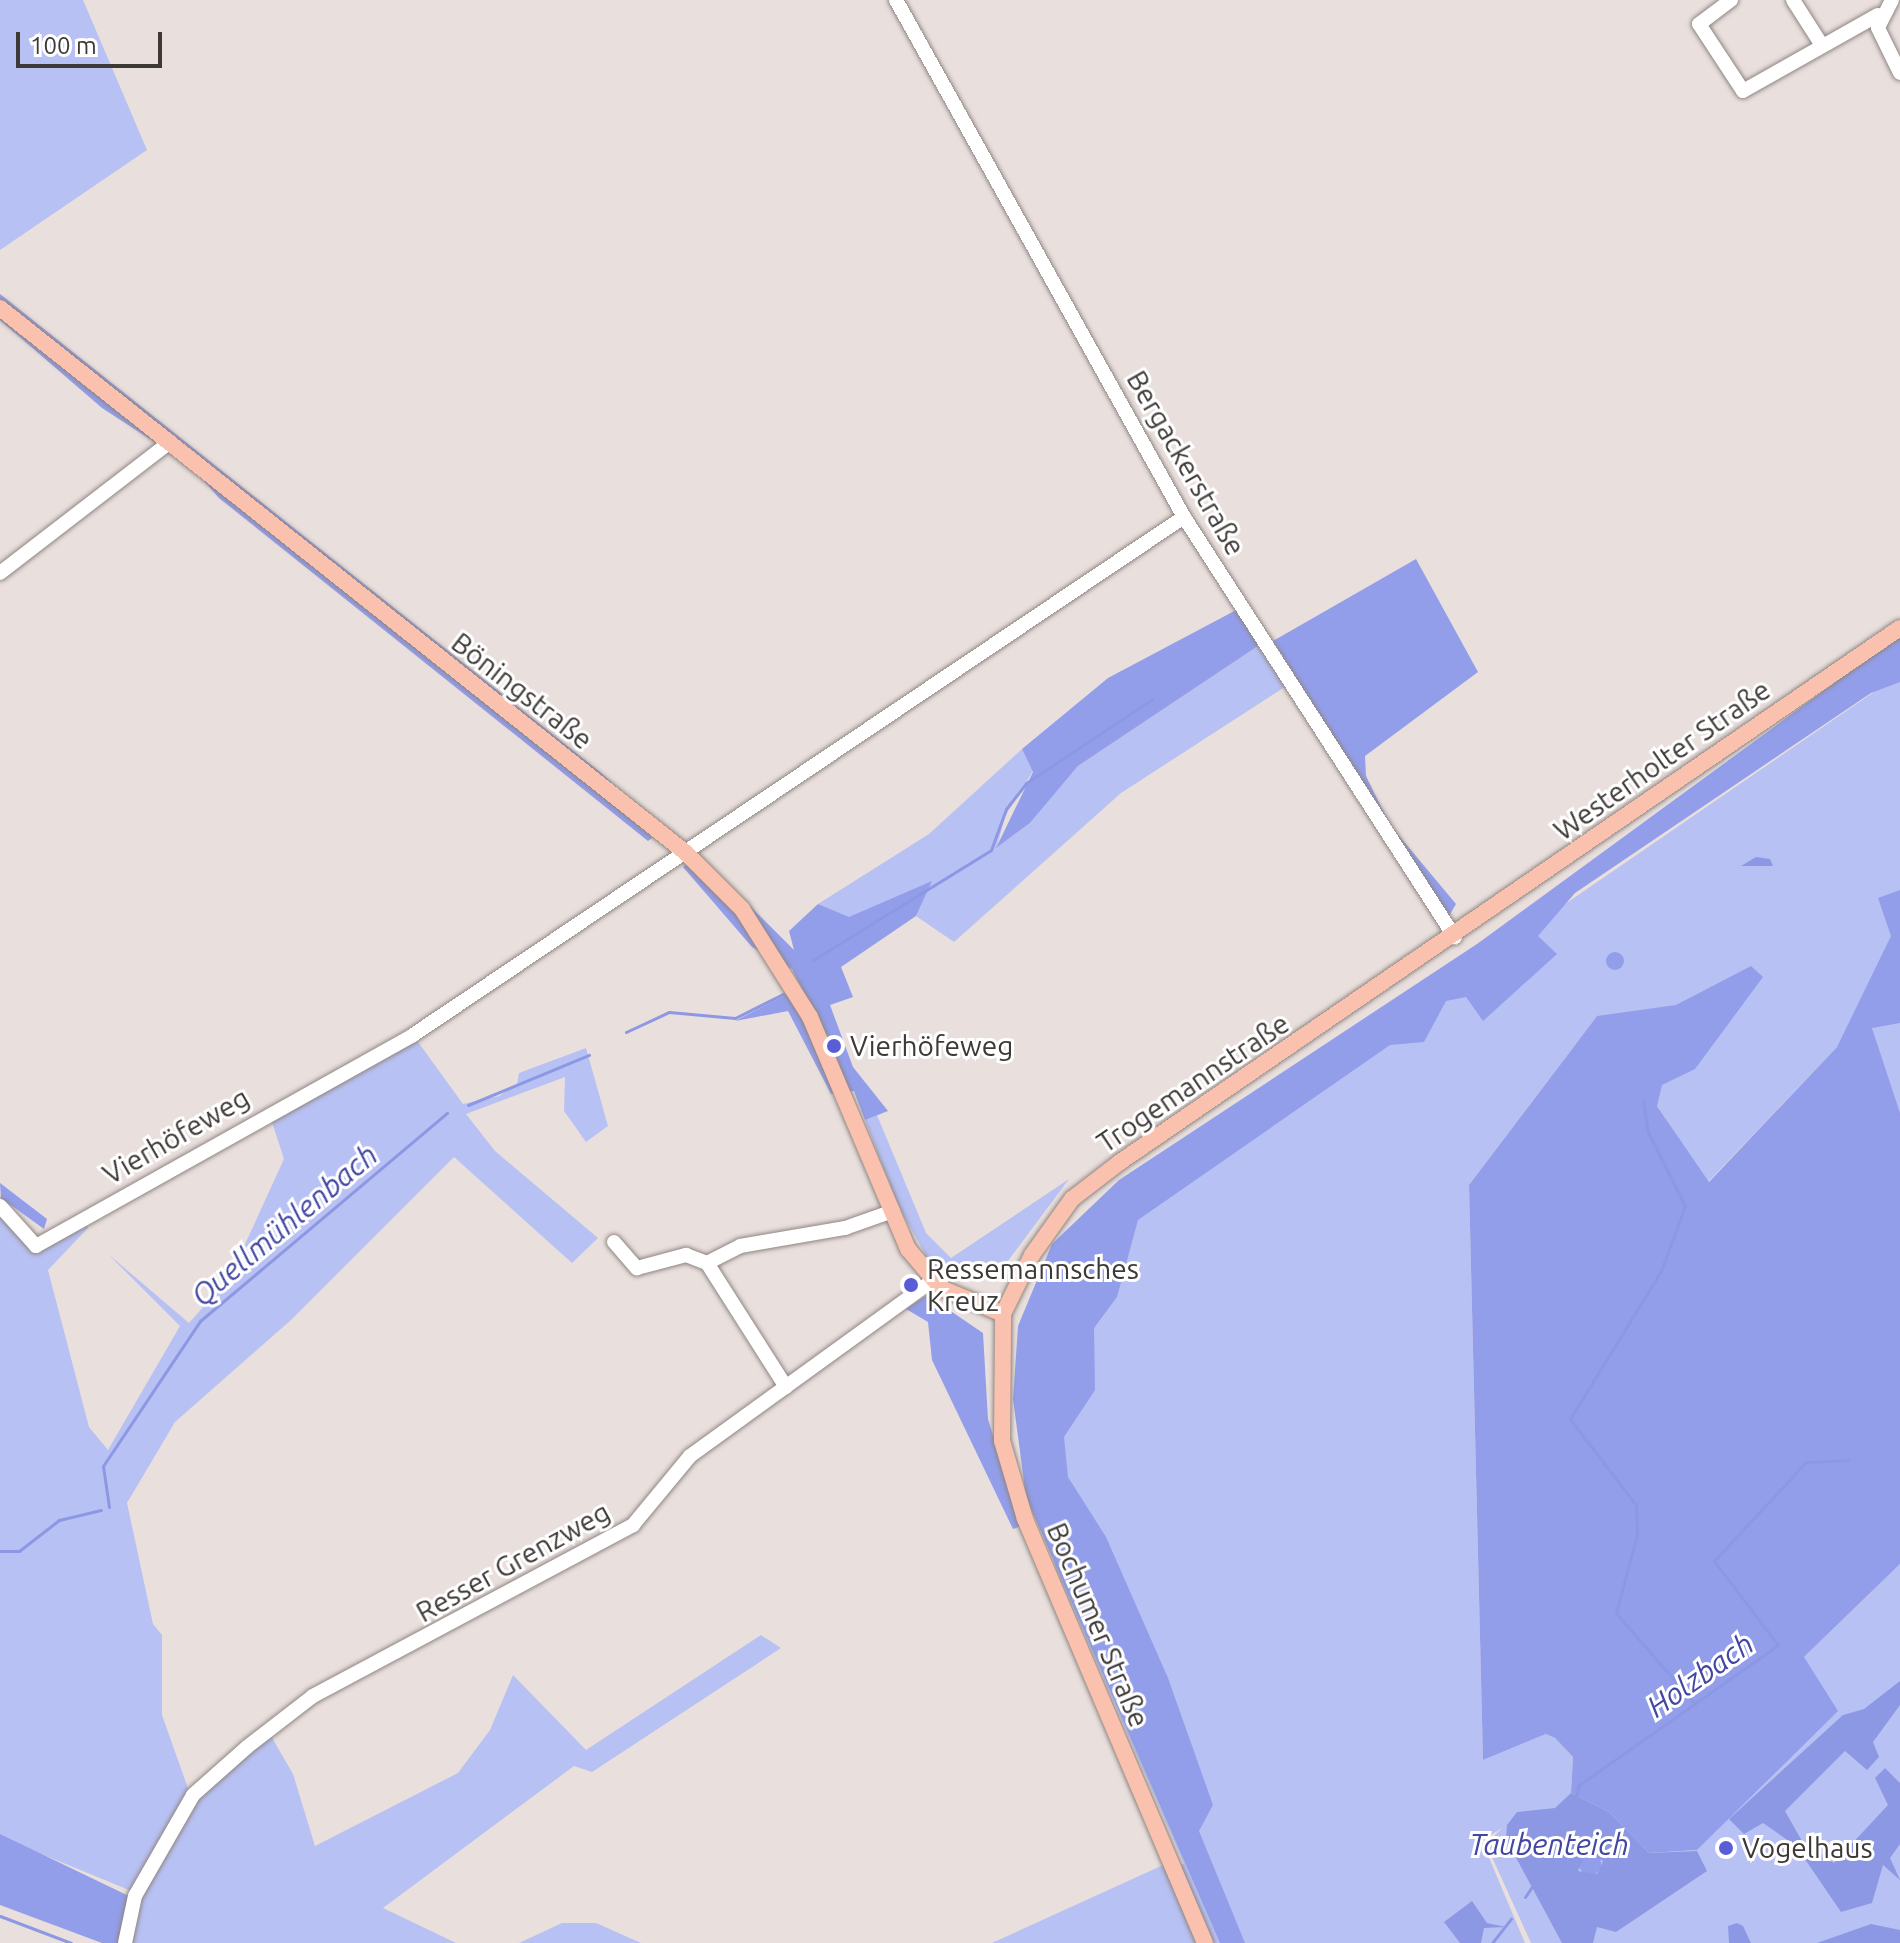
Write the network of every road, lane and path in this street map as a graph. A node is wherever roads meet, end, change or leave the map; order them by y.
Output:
1 (896, 0) edge
2 (1731, 0) edge
3 (1793, 0) edge
4 (1892, 0) edge
5 (1878, 15) junction
6 (1821, 44) junction
7 (1900, 73) edge
8 (0, 308) edge
9 (170, 442) junction
10 (1184, 517) junction
11 (0, 573) edge
12 (1900, 628) edge
13 (685, 852) junction
14 (1455, 937) junction
15 (0, 1206) edge
16 (893, 1211) junction
17 (614, 1242) dead end
18 (707, 1263) junction
19 (932, 1281) junction
20 (1003, 1314) junction
21 (786, 1387) junction
22 (125, 1943) edge
23 (1205, 1943) edge

1 - 10 street, Bergackerstraße
2 - 6 street
3 - 6 street
4 - 5 street
5 - 6 street
5 - 7 street
8 - 9 main road, Böningstraße
9 - 11 street
9 - 13 main road, Böningstraße
10 - 13 street, Vierhöfeweg
10 - 14 street, Bergackerstraße
12 - 14 main road, Westerholter Straße
13 - 15 street, Vierhöfeweg
13 - 16 main road, Böningstraße
14 - 20 main road, Trogemannstraße
16 - 18 street
16 - 19 main road, Böningstraße
17 - 18 street
18 - 21 street
19 - 20 main road
19 - 21 street, Resser Grenzweg
20 - 23 main road, Bochumer Straße
21 - 22 street, Resser Grenzweg

